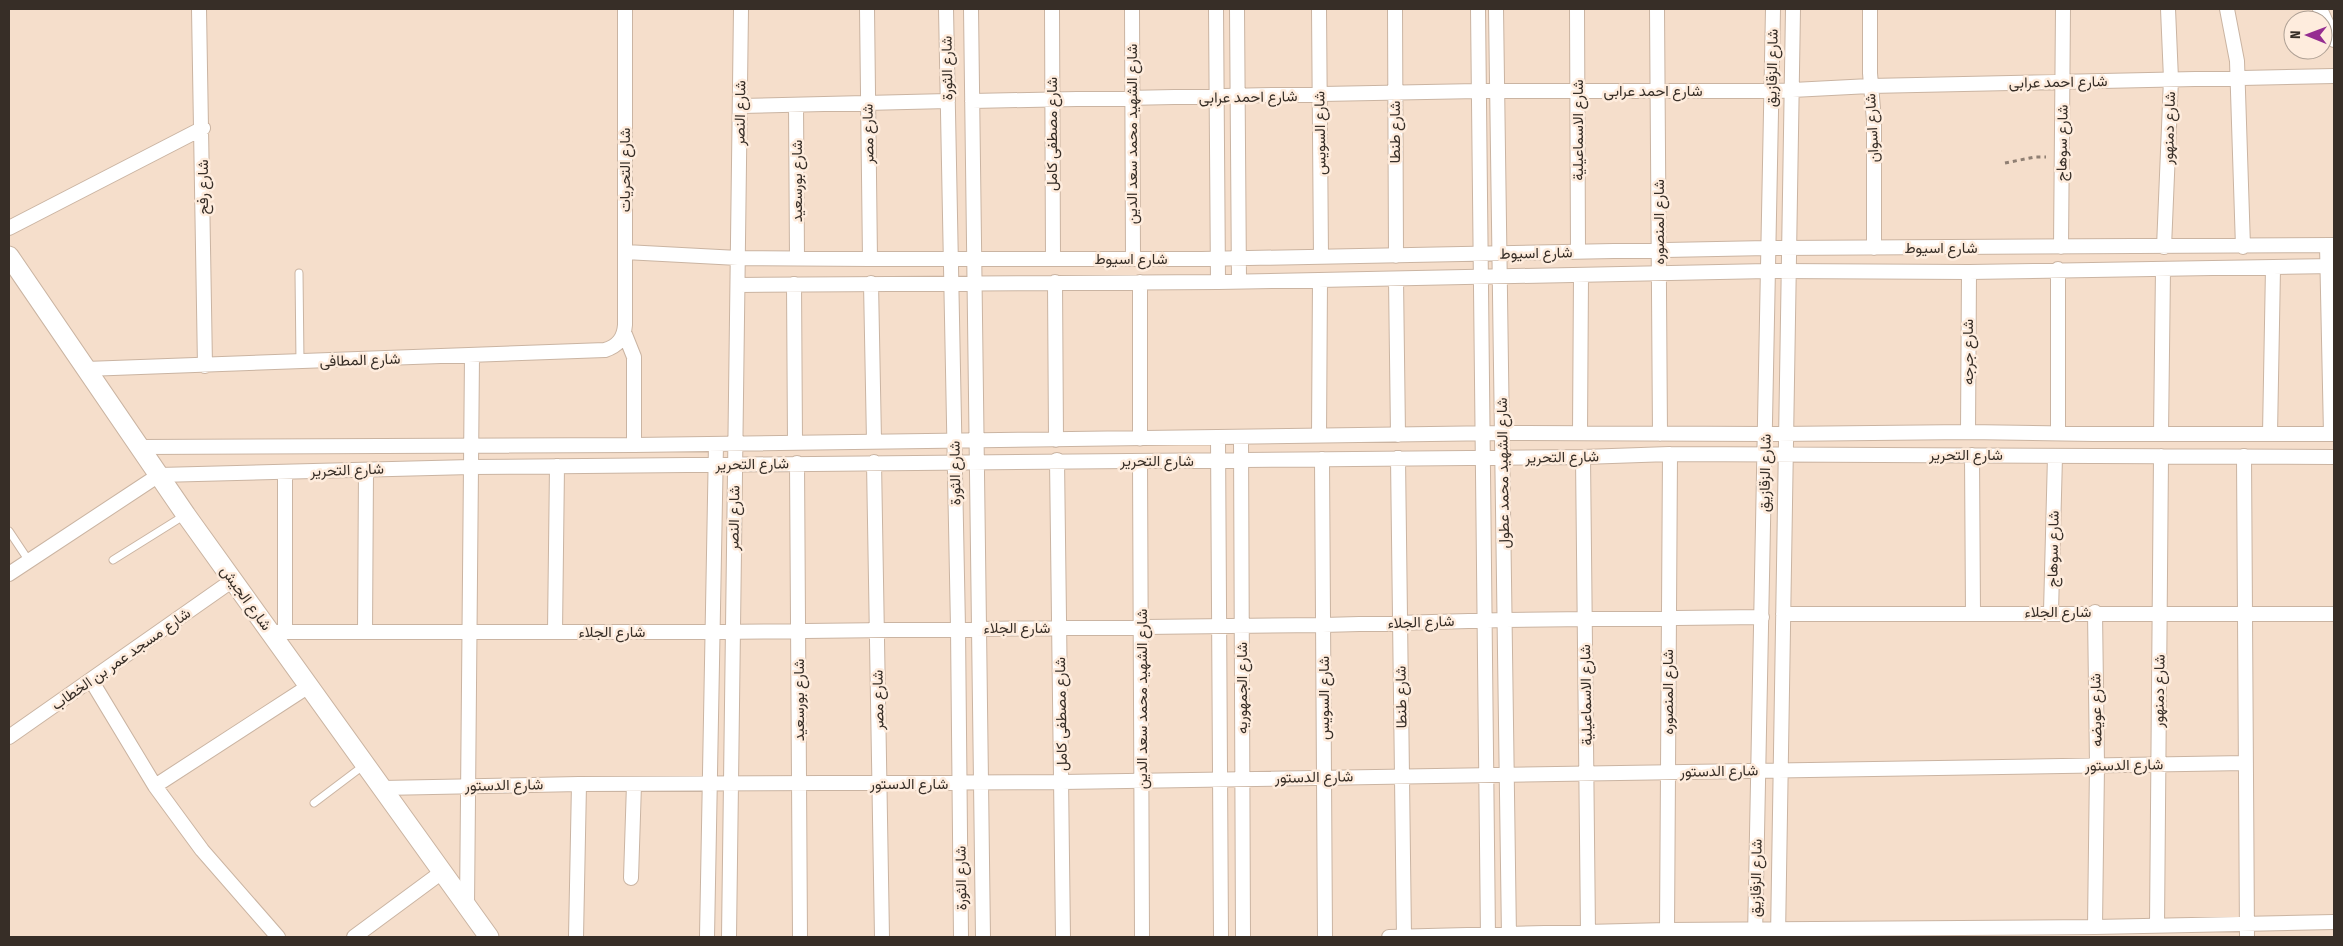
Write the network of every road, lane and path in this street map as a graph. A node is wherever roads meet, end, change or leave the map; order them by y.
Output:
1 (199, 9) edge
2 (625, 9) edge
3 (741, 9) edge
4 (867, 9) edge
5 (946, 9) edge
6 (971, 9) edge
7 (1052, 9) edge
8 (1132, 9) edge
9 (1216, 9) edge
10 (1237, 9) edge
11 (1319, 9) edge
12 (1395, 9) edge
13 (1478, 9) edge
14 (1496, 9) edge
15 (1578, 9) edge
16 (1658, 9) edge
17 (1773, 9) edge
18 (1793, 9) edge
19 (1870, 9) edge
20 (2063, 9) edge
21 (2168, 9) edge
22 (2227, 9) edge
23 (2320, 9) edge
24 (2334, 40) edge
25 (2334, 76) edge
26 (2238, 78) junction
27 (2171, 79) junction
28 (2062, 82) junction
29 (1870, 86) junction
30 (1792, 90) junction
31 (1478, 91) junction
32 (1497, 91) junction
33 (1578, 91) junction
34 (1658, 91) junction
35 (1771, 91) junction
36 (1395, 93) junction
37 (1320, 95) junction
38 (1216, 97) junction
39 (1238, 97) junction
40 (1132, 99) junction
41 (972, 100) junction
42 (1052, 100) junction
43 (948, 101) junction
44 (868, 103) junction
45 (796, 104) junction
46 (740, 106) junction
47 (203, 128) junction
48 (2062, 157) junction
49 (2005, 163) dead end
50 (9, 228) edge
51 (2331, 245) edge
52 (2061, 247) junction
53 (2168, 247) junction
54 (2243, 247) junction
55 (1768, 248) junction
56 (1788, 248) junction
57 (1874, 248) junction
58 (1659, 251) junction
59 (625, 252) junction
60 (1578, 252) junction
61 (1480, 254) junction
62 (1500, 254) junction
63 (9, 256) edge
64 (1396, 256) junction
65 (1321, 257) junction
66 (738, 258) junction
67 (797, 258) junction
68 (1239, 258) junction
69 (870, 259) junction
70 (952, 259) junction
71 (975, 259) junction
72 (1053, 259) junction
73 (1132, 259) junction
74 (1218, 259) junction
75 (2331, 266) edge
76 (2273, 268) junction
77 (2058, 269) junction
78 (2168, 269) junction
79 (1768, 271) junction
80 (1788, 271) junction
81 (1968, 272) junction
82 (299, 273) dead end
83 (1660, 273) junction
84 (1581, 275) junction
85 (1480, 277) junction
86 (1500, 277) junction
87 (1396, 279) junction
88 (1320, 280) junction
89 (952, 282) junction
90 (975, 282) junction
91 (1055, 282) junction
92 (1140, 282) junction
93 (1218, 282) junction
94 (1239, 282) junction
95 (871, 283) junction
96 (794, 284) junction
97 (738, 285) junction
98 (624, 332) junction
99 (472, 356) junction
100 (300, 362) junction
101 (205, 366) junction
102 (86, 369) junction
103 (1968, 432) junction
104 (1482, 433) junction
105 (1502, 433) junction
106 (1580, 433) junction
107 (2058, 433) junction
108 (1660, 434) junction
109 (1766, 434) junction
110 (1786, 434) junction
111 (2162, 434) junction
112 (2182, 434) junction
113 (2270, 434) junction
114 (2333, 434) edge
115 (1398, 435) junction
116 (1319, 436) junction
117 (1218, 438) junction
118 (1240, 438) junction
119 (1140, 439) junction
120 (955, 440) junction
121 (1056, 440) junction
122 (976, 441) junction
123 (795, 442) junction
124 (874, 442) junction
125 (716, 444) junction
126 (736, 444) junction
127 (634, 445) junction
128 (140, 447) junction
129 (471, 447) junction
130 (1670, 454) junction
131 (1766, 454) junction
132 (1786, 454) junction
133 (1972, 455) junction
134 (2055, 456) junction
135 (2161, 456) junction
136 (2182, 456) junction
137 (2244, 456) junction
138 (1483, 457) junction
139 (1503, 457) junction
140 (1583, 457) junction
141 (2334, 457) edge
142 (1398, 458) junction
143 (1322, 459) junction
144 (1058, 460) junction
145 (1218, 460) junction
146 (1241, 460) junction
147 (955, 461) junction
148 (976, 461) junction
149 (1140, 461) junction
150 (874, 462) junction
151 (716, 464) junction
152 (736, 464) junction
153 (797, 464) junction
154 (557, 466) junction
155 (471, 467) junction
156 (366, 470) junction
157 (285, 472) junction
158 (159, 475) junction
159 (186, 514) junction
160 (9, 531) edge
161 (113, 560) dead end
162 (29, 561) junction
163 (9, 574) edge
164 (233, 580) junction
165 (2051, 612) junction
166 (2095, 612) junction
167 (1973, 613) junction
168 (2160, 613) junction
169 (2245, 613) junction
170 (1783, 614) junction
171 (2334, 614) edge
172 (1762, 617) junction
173 (1669, 618) junction
174 (1585, 619) junction
175 (1484, 620) junction
176 (1505, 620) junction
177 (1400, 623) junction
178 (1219, 626) junction
179 (1242, 626) junction
180 (1323, 626) junction
181 (1141, 627) junction
182 (958, 628) junction
183 (979, 628) junction
184 (1060, 628) junction
185 (877, 630) junction
186 (798, 631) junction
187 (278, 632) junction
188 (365, 632) junction
189 (469, 632) junction
190 (556, 632) junction
191 (712, 632) junction
192 (732, 632) junction
193 (92, 680) junction
194 (309, 686) junction
195 (9, 737) edge
196 (2246, 763) junction
197 (365, 764) junction
198 (2159, 764) junction
199 (2097, 766) junction
200 (1759, 770) junction
201 (1782, 770) junction
202 (1668, 771) junction
203 (1586, 773) junction
204 (1486, 774) junction
205 (1507, 774) junction
206 (1402, 775) junction
207 (1324, 777) junction
208 (1242, 778) junction
209 (1220, 779) junction
210 (1142, 780) junction
211 (1062, 782) junction
212 (709, 783) junction
213 (981, 783) junction
214 (579, 784) junction
215 (634, 784) junction
216 (730, 784) junction
217 (799, 784) junction
218 (879, 784) junction
219 (960, 784) junction
220 (155, 786) junction
221 (467, 786) junction
222 (382, 788) junction
223 (314, 803) dead end
224 (442, 872) junction
225 (632, 878) dead end
226 (467, 907) junction
227 (2334, 922) edge
228 (2157, 926) junction
229 (2095, 927) junction
230 (1667, 930) junction
231 (2247, 931) edge
232 (1588, 933) junction
233 (1755, 934) edge
234 (1778, 934) edge
235 (1488, 936) edge
236 (1509, 936) edge
237 (278, 937) edge
238 (354, 937) edge
239 (489, 937) edge
240 (576, 937) edge
241 (707, 937) edge
242 (729, 937) edge
243 (800, 937) edge
244 (882, 937) edge
245 (961, 937) edge
246 (983, 937) edge
247 (1063, 937) edge
248 (1142, 937) edge
249 (1221, 937) edge
250 (1243, 937) edge
251 (1325, 937) edge
252 (1389, 937) edge
253 (1404, 937) edge

1 - 47 street, شارع رفح
2 - 59 street, شارع التحريات
3 - 46 street, شارع النصر
4 - 44 street, شارع مصر
5 - 43 street, شارع الثورة
6 - 41 street, شارع الثورة
7 - 42 street, شارع مصطفى كامل
8 - 40 street, شارع الشهيد محمد سعد الدين
9 - 38 street
10 - 39 street
11 - 37 street, شارع السويس
12 - 36 street, شارع طنطا
13 - 31 street, شارع الشهيد محمد عطول
14 - 32 street, شارع الشهيد محمد عطول
15 - 33 street, شارع الاسماعيلية
16 - 34 street, شارع المنصوره
17 - 35 street, شارع الزقازيق
18 - 30 street, شارع الزقازيق
19 - 29 street, شارع اسوان
20 - 28 street, شارع سوهاج
21 - 27 street, شارع دمنهور
22 - 26 street
23 - 24 street
25 - 26 street, شارع احمد عرابى
26 - 27 street, شارع احمد عرابى
26 - 54 street
27 - 28 street, شارع احمد عرابى
27 - 53 street, شارع دمنهور
28 - 29 street, شارع احمد عرابى
28 - 48 street, شارع سوهاج
29 - 30 street, شارع احمد عرابى
29 - 57 street, شارع اسوان
30 - 35 street, شارع احمد عرابى
30 - 56 street, شارع الزقازيق
31 - 32 street, شارع احمد عرابى
31 - 36 street, شارع احمد عرابى
31 - 61 street, شارع الشهيد محمد عطول
32 - 33 street, شارع احمد عرابى
32 - 62 street, شارع الشهيد محمد عطول
33 - 34 street, شارع احمد عرابى
33 - 60 street, شارع الاسماعيلية
34 - 35 street, شارع احمد عرابى
34 - 58 street, شارع المنصوره
35 - 55 street, شارع الزقازيق
36 - 37 street, شارع احمد عرابى
36 - 64 street, شارع طنطا
37 - 39 street, شارع احمد عرابى
37 - 65 street, شارع السويس
38 - 39 street, شارع احمد عرابى
38 - 40 street, شارع احمد عرابى
38 - 74 street
39 - 68 street
40 - 42 street, شارع احمد عرابى
40 - 73 street, شارع الشهيد محمد سعد الدين
41 - 42 street, شارع احمد عرابى
41 - 71 street, شارع الثورة
42 - 72 street, شارع مصطفى كامل
43 - 44 street
43 - 70 street, شارع الثورة
44 - 45 street
44 - 69 street, شارع مصر
45 - 46 street
45 - 67 street, شارع بورسعيد
46 - 66 street, شارع النصر
47 - 50 street
47 - 101 street, شارع رفح
48 - 49 path
48 - 52 street, شارع سوهاج
51 - 54 street, شارع اسيوط
51 - 75 street
52 - 53 street, شارع اسيوط
52 - 57 street, شارع اسيوط
53 - 54 street, شارع اسيوط
53 - 78 street, شارع دمنهور
55 - 56 street, شارع اسيوط
55 - 58 street, شارع اسيوط
55 - 79 street, شارع الزقازيق
56 - 57 street, شارع اسيوط
56 - 80 street, شارع الزقازيق
58 - 60 street, شارع اسيوط
58 - 83 street, شارع المنصوره
59 - 66 street, شارع اسيوط
59 - 98 street, شارع التحريات
60 - 62 street, شارع اسيوط
61 - 62 street, شارع اسيوط
61 - 64 street, شارع اسيوط
61 - 85 street, شارع الشهيد محمد عطول
62 - 86 street, شارع الشهيد محمد عطول
63 - 102 main road, شارع الجيش
64 - 65 street, شارع اسيوط
65 - 68 street, شارع اسيوط
66 - 67 street, شارع اسيوط
66 - 97 street, شارع النصر
67 - 69 street, شارع اسيوط
68 - 74 street, شارع اسيوط
68 - 94 street
69 - 70 street, شارع اسيوط
70 - 71 street, شارع اسيوط
70 - 89 street, شارع الثورة
71 - 72 street, شارع اسيوط
71 - 90 street, شارع الثورة
72 - 73 street, شارع اسيوط
73 - 74 street, شارع اسيوط
74 - 93 street
75 - 76 street, شارع اسيوط
75 - 114 street
76 - 78 street, شارع اسيوط
76 - 113 street
77 - 78 street, شارع اسيوط
77 - 81 street, شارع اسيوط
77 - 107 street
78 - 111 street
79 - 80 street, شارع اسيوط
79 - 83 street, شارع اسيوط
79 - 109 street, شارع الزقازيق
80 - 81 street, شارع اسيوط
80 - 110 street, شارع الزقازيق
81 - 103 street, شارع جرجه
82 - 100 lane
83 - 84 street, شارع اسيوط
83 - 108 street, شارع المنصوره
84 - 86 street, شارع اسيوط
84 - 106 street
85 - 86 street, شارع اسيوط
85 - 87 street, شارع اسيوط
85 - 104 street, شارع الشهيد محمد عطول
86 - 105 street, شارع الشهيد محمد عطول
87 - 88 street, شارع اسيوط
87 - 115 street
88 - 94 street, شارع اسيوط
88 - 116 street
89 - 90 street, شارع اسيوط
89 - 95 street, شارع اسيوط
89 - 120 street, شارع الثورة
90 - 91 street, شارع اسيوط
90 - 122 street, شارع الثورة
91 - 92 street, شارع اسيوط
91 - 121 street
92 - 93 street, شارع اسيوط
92 - 119 street
93 - 94 street, شارع اسيوط
95 - 96 street, شارع اسيوط
95 - 124 street
96 - 97 street, شارع اسيوط
96 - 123 street
97 - 126 street, شارع النصر
98 - 99 street, شارع المطافى
98 - 127 street
99 - 100 street, شارع المطافى
99 - 129 street
100 - 101 street, شارع المطافى
101 - 102 street, شارع المطافى
102 - 128 main road, شارع الجيش
103 - 107 street, شارع التحرير
103 - 110 street, شارع التحرير
104 - 105 street, شارع التحرير
104 - 115 street, شارع التحرير
104 - 138 street, شارع الشهيد محمد عطول
105 - 106 street, شارع التحرير
105 - 139 street, شارع الشهيد محمد عطول
106 - 108 street, شارع التحرير
107 - 111 street, شارع التحرير
108 - 109 street, شارع التحرير
109 - 110 street, شارع التحرير
109 - 131 street, شارع الزقازيق
110 - 132 street, شارع الزقازيق
111 - 112 street, شارع التحرير
112 - 113 street, شارع التحرير
112 - 136 street
113 - 114 street, شارع التحرير
115 - 116 street, شارع التحرير
116 - 118 street, شارع التحرير
117 - 118 street, شارع التحرير
117 - 119 street, شارع التحرير
117 - 145 street, شارع الجمهوريه
118 - 146 street, شارع الجمهوريه
119 - 121 street, شارع التحرير
120 - 122 street, شارع التحرير
120 - 124 street, شارع التحرير
120 - 147 street, شارع الثورة
121 - 122 street, شارع التحرير
122 - 148 street, شارع الثورة
123 - 124 street, شارع التحرير
123 - 126 street, شارع التحرير
125 - 126 street, شارع التحرير
125 - 127 street, شارع التحرير
125 - 151 street, شارع النصر
126 - 152 street, شارع النصر
127 - 129 street, شارع التحرير
128 - 129 street, شارع التحرير
128 - 158 main road, شارع الجيش
129 - 155 street
130 - 131 street, شارع التحرير
130 - 140 street, شارع التحرير
130 - 173 street, شارع المنصوره
131 - 132 street, شارع التحرير
131 - 172 street, شارع الزقازيق
132 - 133 street, شارع التحرير
132 - 170 street, شارع الزقازيق
133 - 134 street, شارع التحرير
133 - 167 street
134 - 135 street, شارع التحرير
134 - 165 street, شارع سوهاج
135 - 136 street, شارع التحرير
135 - 168 street, شارع دمنهور
136 - 137 street, شارع التحرير
137 - 141 street, شارع التحرير
137 - 169 street
138 - 139 street, شارع التحرير
138 - 142 street, شارع التحرير
138 - 175 street, شارع الشهيد محمد عطول
139 - 140 street, شارع التحرير
139 - 176 street, شارع الشهيد محمد عطول
140 - 174 street, شارع الاسماعيلية
142 - 143 street, شارع التحرير
142 - 177 street, شارع طنطا
143 - 146 street, شارع التحرير
143 - 180 street, شارع السويس
144 - 148 street, شارع التحرير
144 - 149 street, شارع التحرير
144 - 184 street, شارع مصطفى كامل
145 - 146 street, شارع التحرير
145 - 149 street, شارع التحرير
145 - 178 street, شارع الجمهوريه
146 - 179 street, شارع الجمهوريه
147 - 148 street, شارع التحرير
147 - 150 street, شارع التحرير
147 - 182 street, شارع الثورة
148 - 183 street, شارع الثورة
149 - 181 street, شارع الشهيد محمد سعد الدين
150 - 153 street, شارع التحرير
150 - 185 street, شارع مصر
151 - 152 street, شارع التحرير
151 - 154 street, شارع التحرير
151 - 191 street, شارع النصر
152 - 153 street, شارع التحرير
152 - 192 street, شارع النصر
153 - 186 street, شارع بورسعيد
154 - 155 street, شارع التحرير
154 - 190 street
155 - 156 street, شارع التحرير
155 - 189 street
156 - 157 street, شارع التحرير
156 - 188 street
157 - 158 street, شارع التحرير
157 - 187 street
158 - 159 main road, شارع الجيش
158 - 162 street
159 - 161 lane
159 - 164 main road, شارع الجيش
160 - 162 lane
162 - 163 street
164 - 187 main road, شارع الجيش
164 - 193 street, شارع مسجد عمر بن الخطاب
165 - 166 street, شارع الجلاء
165 - 167 street, شارع الجلاء
166 - 168 street, شارع الجلاء
166 - 199 street, شارع عويضه
167 - 170 street, شارع الجلاء
168 - 169 street, شارع الجلاء
168 - 198 street, شارع دمنهور
169 - 171 street, شارع الجلاء
169 - 196 street
170 - 201 street, شارع الزقازيق
172 - 173 street, شارع الجلاء
172 - 200 street, شارع الزقازيق
173 - 174 street, شارع الجلاء
173 - 202 street, شارع المنصوره
174 - 176 street, شارع الجلاء
174 - 203 street, شارع الاسماعيلية
175 - 176 street, شارع الجلاء
175 - 177 street, شارع الجلاء
175 - 204 street, شارع الشهيد محمد عطول
176 - 205 street, شارع الشهيد محمد عطول
177 - 180 street, شارع الجلاء
177 - 206 street, شارع طنطا
178 - 179 street, شارع الجلاء
178 - 181 street, شارع الجلاء
178 - 209 street, شارع الجمهوريه
179 - 180 street, شارع الجلاء
179 - 208 street, شارع الجمهوريه
180 - 207 street, شارع السويس
181 - 184 street, شارع الجلاء
181 - 210 street, شارع الشهيد محمد سعد الدين
182 - 183 street, شارع الجلاء
182 - 185 street, شارع الجلاء
182 - 219 street, شارع الثورة
183 - 184 street, شارع الجلاء
183 - 213 street, شارع الثورة
184 - 211 street, شارع مصطفى كامل
185 - 186 street, شارع الجلاء
185 - 218 street, شارع مصر
186 - 192 street, شارع الجلاء
186 - 217 street, شارع بورسعيد
187 - 188 street, شارع الجلاء
187 - 194 main road, شارع الجيش
188 - 189 street, شارع الجلاء
189 - 190 street, شارع الجلاء
189 - 221 street
190 - 191 street, شارع الجلاء
191 - 192 street, شارع الجلاء
191 - 212 street, شارع النصر
192 - 216 street, شارع النصر
193 - 195 street, شارع مسجد عمر بن الخطاب
193 - 220 street
194 - 197 main road, شارع الجيش
194 - 220 street
196 - 198 street, شارع الدستور
196 - 231 street
197 - 222 main road, شارع الجيش
197 - 223 lane
198 - 199 street, شارع الدستور
198 - 228 street, شارع دمنهور
199 - 201 street, شارع الدستور
199 - 229 street, شارع عويضه
200 - 201 street, شارع الدستور
200 - 202 street, شارع الدستور
200 - 233 street, شارع الزقازيق
201 - 234 street, شارع الزقازيق
202 - 203 street, شارع الدستور
202 - 230 street, شارع المنصوره
203 - 205 street, شارع الدستور
203 - 232 street, شارع الاسماعيلية
204 - 205 street, شارع الدستور
204 - 206 street, شارع الدستور
204 - 235 street, شارع الشهيد محمد عطول
205 - 236 street, شارع الشهيد محمد عطول
206 - 207 street, شارع الدستور
206 - 253 street, شارع طنطا
207 - 208 street, شارع الدستور
207 - 251 street, شارع السويس
208 - 209 street, شارع الدستور
208 - 250 street, شارع الجمهوريه
209 - 210 street, شارع الدستور
209 - 249 street, شارع الجمهوريه
210 - 211 street, شارع الدستور
210 - 248 street, شارع الشهيد محمد سعد الدين
211 - 213 street, شارع الدستور
211 - 247 street, شارع مصطفى كامل
212 - 215 street, شارع الدستور
212 - 216 street, شارع الدستور
212 - 241 street, شارع النصر
213 - 219 street, شارع الدستور
213 - 246 street, شارع الثورة
214 - 215 street, شارع الدستور
214 - 221 street, شارع الدستور
214 - 240 street
215 - 225 street
216 - 217 street, شارع الدستور
216 - 242 street, شارع النصر
217 - 218 street, شارع الدستور
217 - 243 street, شارع بورسعيد
218 - 219 street, شارع الدستور
218 - 244 street, شارع مصر
219 - 245 street, شارع الثورة
220 - 237 street
221 - 222 street, شارع الدستور
221 - 226 street
222 - 224 main road, شارع الجيش
224 - 226 main road, شارع الجيش
224 - 238 street
226 - 239 main road, شارع الجيش
227 - 231 street
228 - 229 street
228 - 231 street
229 - 234 street
230 - 232 street
230 - 233 street
232 - 236 street
233 - 234 street
235 - 236 street
235 - 253 street
252 - 253 street

